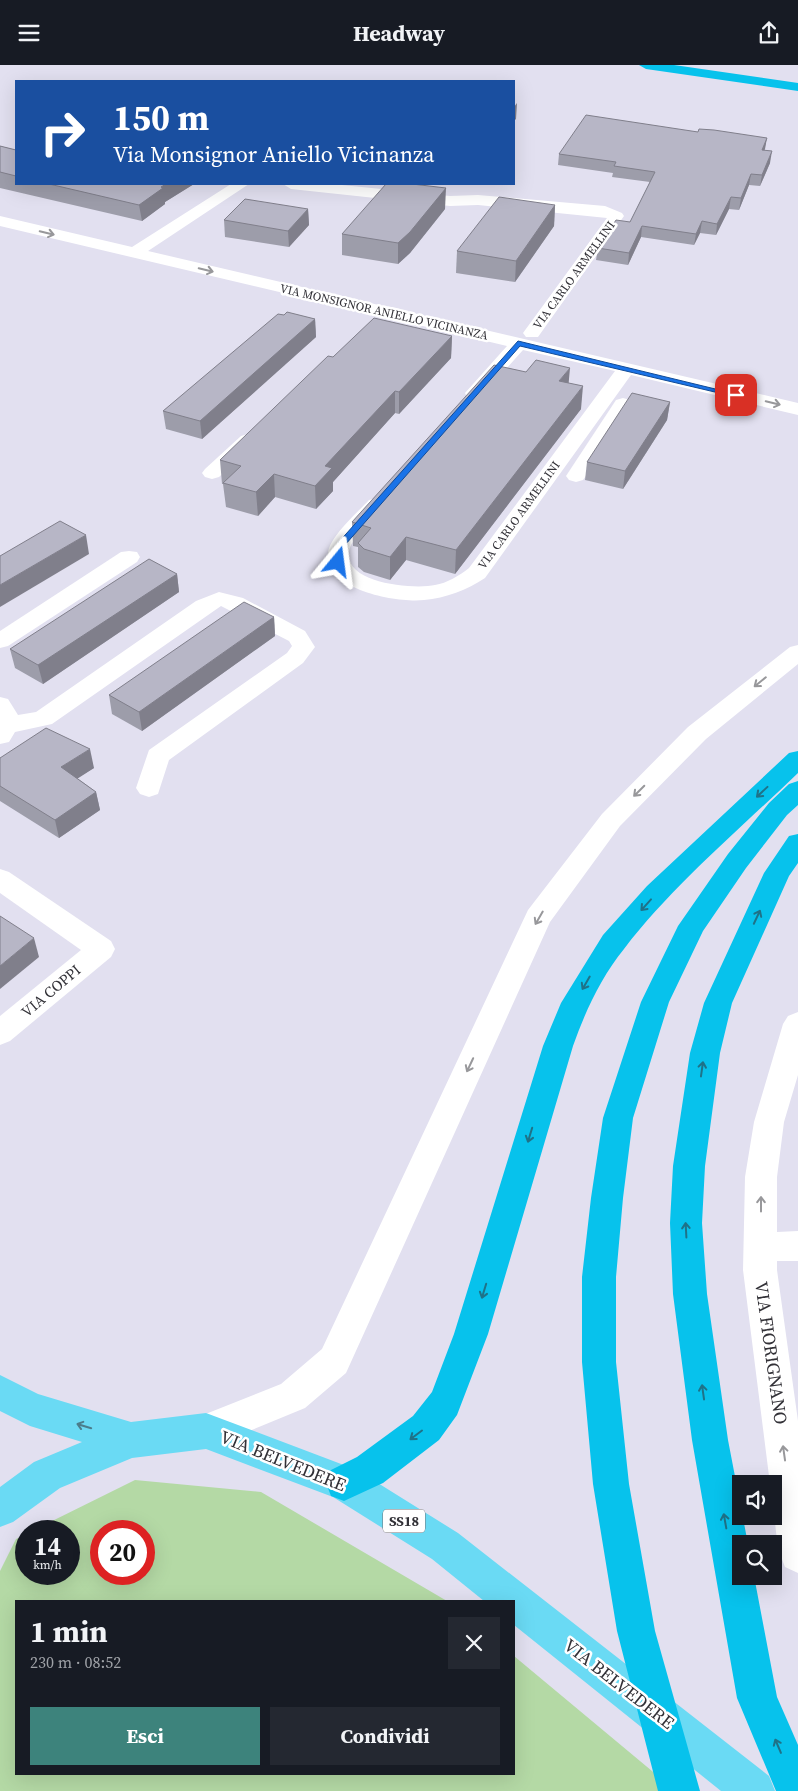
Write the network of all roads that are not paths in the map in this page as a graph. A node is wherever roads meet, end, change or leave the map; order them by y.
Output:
1 (646, 65) edge
2 (733, 65) edge
3 (713, 74) junction
4 (798, 74) edge
5 (798, 87) edge
6 (798, 91) edge
7 (240, 185) edge
8 (300, 185) edge
9 (0, 208) edge
10 (0, 221) edge
11 (142, 248) junction
12 (383, 311) junction
13 (369, 325) edge
14 (525, 338) junction
15 (634, 371) junction
16 (798, 395) edge
17 (462, 407) edge
18 (798, 409) edge
19 (262, 426) edge
20 (212, 473) dead end
21 (576, 476) dead end
22 (390, 488) edge
23 (129, 557) dead end
24 (0, 641) edge
25 (798, 652) edge
26 (2, 723) edge
27 (798, 759) edge
28 (149, 788) dead end
29 (798, 790) edge
30 (798, 843) edge
31 (0, 879) edge
32 (798, 1024) edge
33 (0, 1033) edge
34 (798, 1246) edge
35 (761, 1259) junction
36 (0, 1392) edge
37 (206, 1431) junction
38 (131, 1440) junction
39 (344, 1483) junction
40 (0, 1509) edge
41 (798, 1554) edge
42 (513, 1600) edge
43 (515, 1602) edge
44 (678, 1791) edge
45 (754, 1791) edge
46 (797, 1791) edge

1 - 3 highway
2 - 4 highway
3 - 5 highway
3 - 6 highway
7 - 11 street
8 - 14 street, VIA CARLO ARMELLINI
9 - 11 street, VIA MONSIGNOR ANIELLO VICINANZA
10 -> 11 street, VIA MONSIGNOR ANIELLO VICINANZA
11 -> 12 street, VIA MONSIGNOR ANIELLO VICINANZA
11 - 14 street, VIA MONSIGNOR ANIELLO VICINANZA
12 - 13 street
12 - 14 street, VIA MONSIGNOR ANIELLO VICINANZA
14 - 15 street, VIA MONSIGNOR ANIELLO VICINANZA
14 - 16 street, VIA MONSIGNOR ANIELLO VICINANZA
14 - 17 street
15 -> 18 street, VIA MONSIGNOR ANIELLO VICINANZA
15 - 21 street
15 - 22 street, VIA CARLO ARMELLINI
19 - 20 street
23 - 24 street
25 -> 37 street
26 - 28 street
27 -> 39 highway
29 - 44 highway
46 -> 30 highway
31 - 33 street, VIA COPPI
35 -> 32 street, VIA FIORIGNANO
34 - 35 street
41 -> 35 street, VIA FIORIGNANO
38 -> 36 main road, SS18
37 - 38 main road, VIA BELVEDERE / SS18
37 - 39 main road, VIA BELVEDERE / SS18
38 - 40 main road, VIA BELVEDERE / SS18
39 - 42 main road, VIA BELVEDERE / SS18
43 - 45 main road, VIA BELVEDERE / SS18

